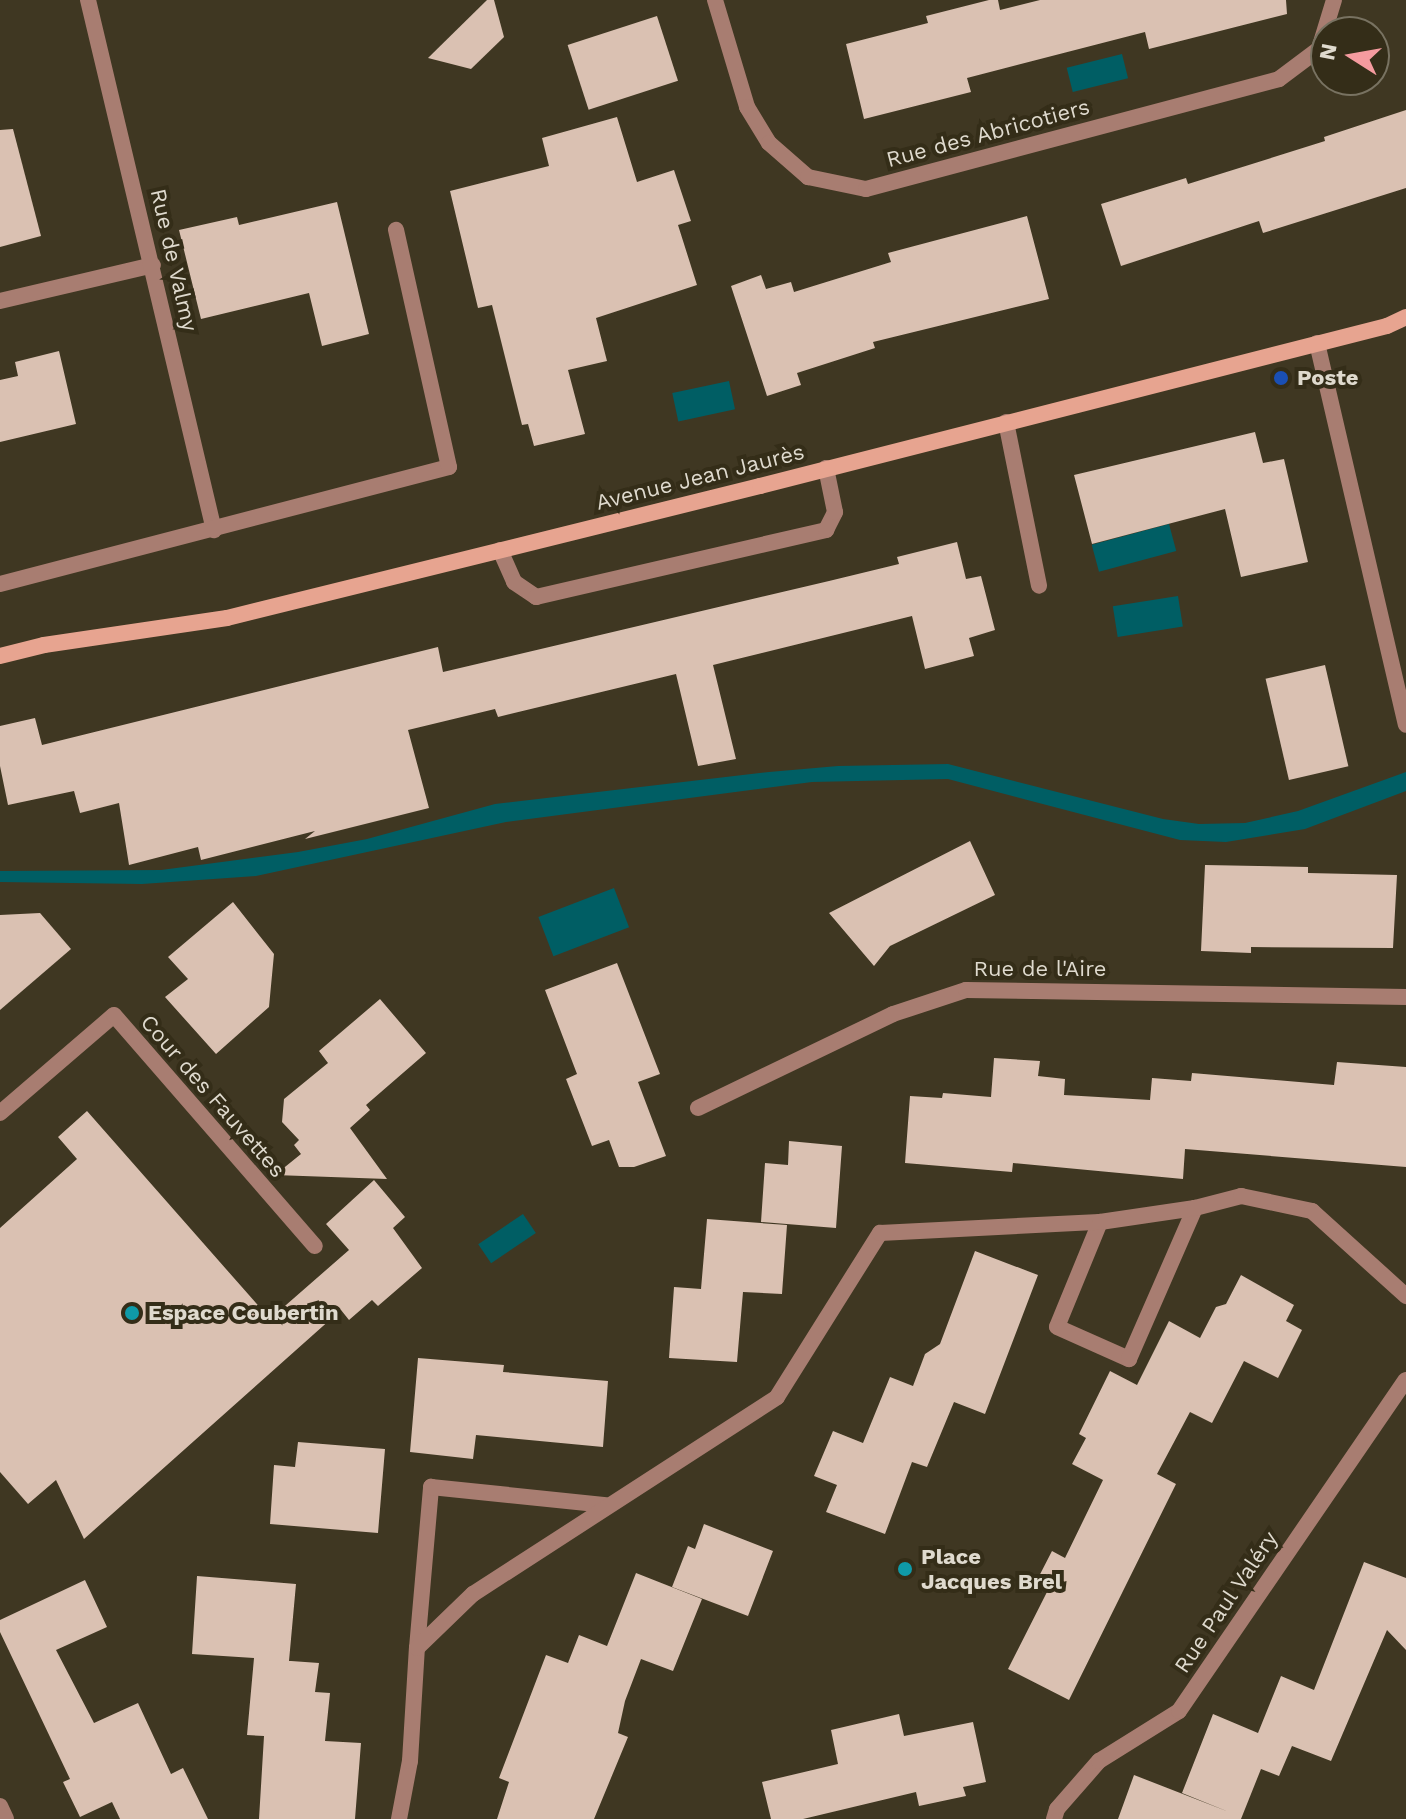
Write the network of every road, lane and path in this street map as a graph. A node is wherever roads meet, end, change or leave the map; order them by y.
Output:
1 (88, 0) edge
2 (715, 0) edge
3 (1334, 0) edge
4 (396, 230) dead end
5 (153, 265) junction
6 (0, 301) edge
7 (1406, 317) edge
8 (1317, 343) junction
9 (1006, 422) junction
10 (826, 468) junction
11 (214, 530) junction
12 (500, 550) junction
13 (0, 584) edge
14 (1039, 586) dead end
15 (0, 656) edge
16 (1406, 725) edge
17 (1406, 997) edge
18 (698, 1108) dead end
19 (0, 1113) edge
20 (1195, 1208) junction
21 (1100, 1222) junction
22 (315, 1246) dead end
23 (1406, 1296) edge
24 (1406, 1380) edge
25 (606, 1505) junction
26 (417, 1648) junction
27 (0, 1806) edge
28 (6, 1819) edge
29 (399, 1819) edge
30 (1054, 1819) edge

1 - 5 street, Rue de Valmy
2 - 3 street, Rue des Abricotiers
4 - 11 street
5 - 6 street
5 - 11 street, Rue de Valmy
7 - 8 street, Avenue Jean Jaurès
8 - 9 street, Avenue Jean Jaurès
8 - 16 street
9 - 10 street, Avenue Jean Jaurès
9 - 14 street
10 - 12 street, Avenue Jean Jaurès
10 - 12 street
11 - 13 street
12 - 15 street, Avenue Jean Jaurès
17 - 18 street, Rue de l'Aire
19 - 22 street, Cour des Fauvettes
20 - 21 street
20 - 21 street
20 - 23 street
21 - 25 street
24 - 30 street, Rue Paul Valéry
25 - 26 street
25 - 26 street
26 - 29 street
27 - 28 street

